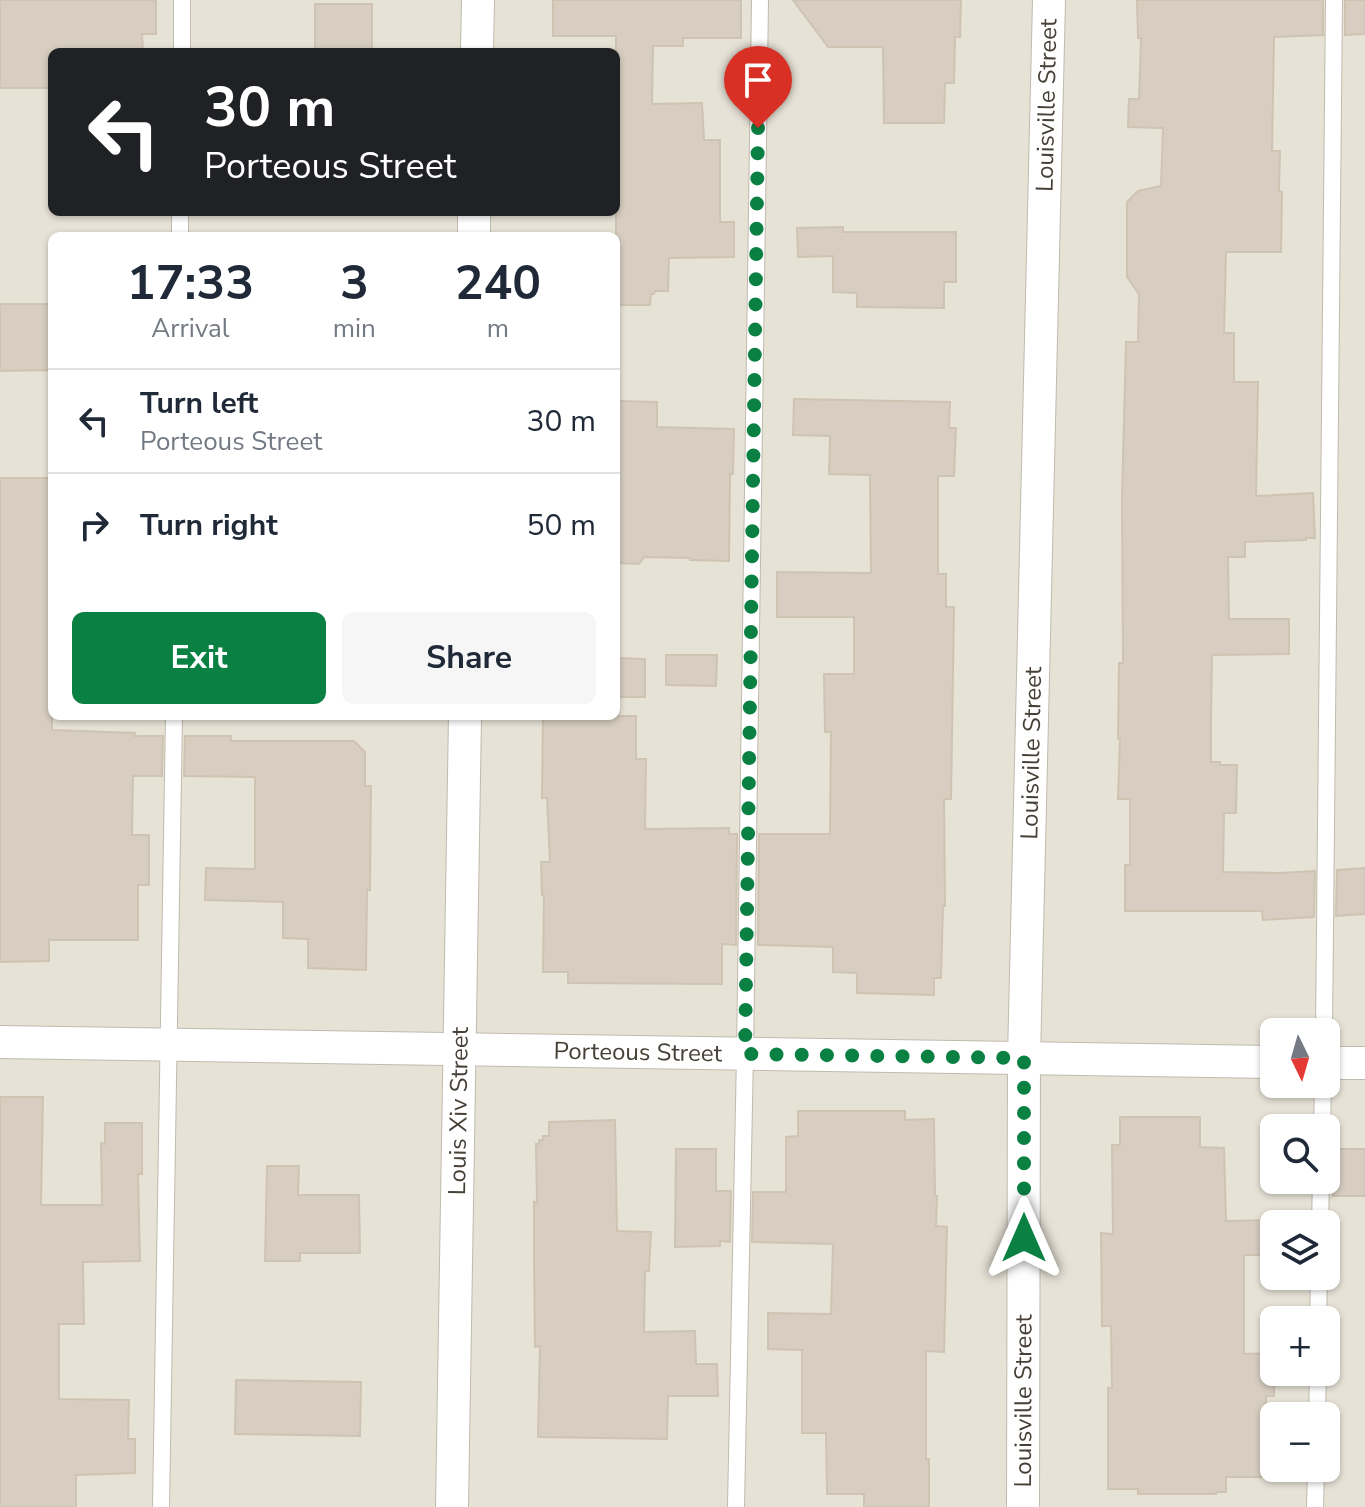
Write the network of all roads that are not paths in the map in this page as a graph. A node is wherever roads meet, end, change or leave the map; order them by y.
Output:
1 (182, 0) edge
2 (478, 0) edge
3 (760, 0) edge
4 (1049, 0) edge
5 (1334, 0) edge
6 (182, 48) edge
7 (477, 48) edge
8 (174, 720) edge
9 (465, 720) edge
10 (1324, 1018) edge
11 (0, 1042) edge
12 (170, 1045) junction
13 (460, 1050) junction
14 (745, 1054) junction
15 (1024, 1058) junction
16 (1260, 1062) edge
17 (1340, 1063) edge
18 (1365, 1063) edge
19 (1316, 1482) edge
20 (161, 1507) edge
21 (452, 1507) edge
22 (736, 1507) edge
23 (1023, 1507) edge
24 (1315, 1507) edge

1 - 6 lane
2 - 7 street
3 - 14 lane
4 - 15 street, Louisville Street
5 - 10 lane
8 - 12 lane
9 - 13 street, Louis Xiv Street
11 - 12 street, Porteous Street
12 - 13 street, Porteous Street
12 - 20 lane
13 - 14 street, Porteous Street
13 - 21 street, Louis Xiv Street
14 - 15 street, Porteous Street
14 - 22 lane
15 - 16 street, Porteous Street
15 - 23 street, Louisville Street
17 - 18 street
19 - 24 lane

